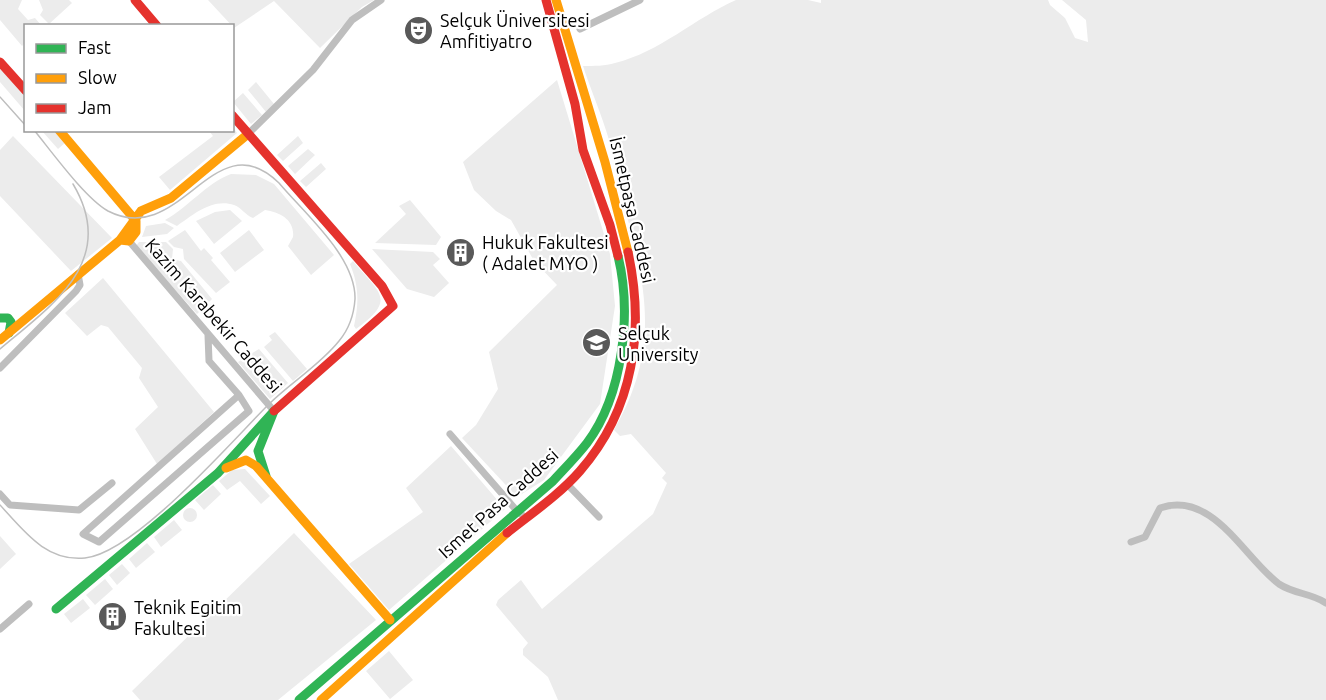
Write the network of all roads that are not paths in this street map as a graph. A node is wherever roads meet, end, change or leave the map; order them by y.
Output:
1 (135, 0) edge
2 (381, 0) edge
3 (546, 0) edge
4 (556, 0) edge
5 (640, 0) edge
6 (155, 24) edge
7 (580, 29) dead end
8 (562, 61) junction
9 (0, 62) edge
10 (575, 62) junction
11 (24, 89) edge
12 (234, 117) edge
13 (61, 132) edge
14 (248, 134) junction
15 (583, 145) junction
16 (602, 146) junction
17 (585, 155) junction
18 (136, 220) junction
19 (125, 240) junction
20 (78, 273) junction
21 (32, 313) junction
22 (2, 317) edge
23 (4, 333) edge
24 (208, 335) junction
25 (0, 340) edge
26 (0, 368) edge
27 (239, 395) junction
28 (274, 411) junction
29 (450, 434) dead end
30 (242, 445) junction
31 (258, 451) junction
32 (246, 460) junction
33 (218, 473) junction
34 (266, 476) junction
35 (112, 483) dead end
36 (567, 484) junction
37 (0, 494) edge
38 (517, 511) junction
39 (526, 518) junction
40 (599, 518) dead end
41 (1131, 542) dead end
42 (1326, 603) edge
43 (29, 604) dead end
44 (56, 609) dead end
45 (390, 620) junction
46 (0, 629) edge
47 (299, 700) edge
48 (321, 700) edge

1 - 6 main road
2 - 14 street
3 - 8 main road, Ismet Pasa Caddesi
4 - 10 main road, İsmetpaşa Caddesi
5 - 7 street
8 - 10 street
8 - 15 main road, Ismet Pasa Caddesi
9 - 11 main road
10 - 16 main road, İsmetpaşa Caddesi
12 - 14 main road
13 - 18 main road, Kazim Karabekir Caddesi
14 - 18 main road
14 - 28 main road
15 - 16 main road
15 - 17 main road, Ismet Pasa Caddesi
16 - 17 main road
16 - 36 main road, İsmetpaşa Caddesi
17 - 38 main road, Ismet Pasa Caddesi
18 - 19 main road
19 - 20 main road
19 - 24 street, Kazim Karabekir Caddesi
20 - 21 main road
20 - 26 street
21 - 22 main road
21 - 23 main road
22 - 23 main road
23 - 25 main road
24 - 27 street
24 - 28 street, Kazim Karabekir Caddesi
27 - 27 street
28 - 30 main road
28 - 31 main road
29 - 38 street
30 - 31 main road
30 - 32 main road
30 - 33 main road
31 - 32 main road
31 - 34 main road
32 - 33 main road
32 - 34 main road
33 - 44 main road
34 - 45 main road
35 - 37 street
36 - 39 main road, İsmetpaşa Caddesi
36 - 40 street
38 - 39 street
38 - 45 main road, Ismet Pasa Caddesi
39 - 48 main road, İsmetpaşa Caddesi
41 - 42 street
43 - 46 street
45 - 47 main road, Ismet Pasa Caddesi

